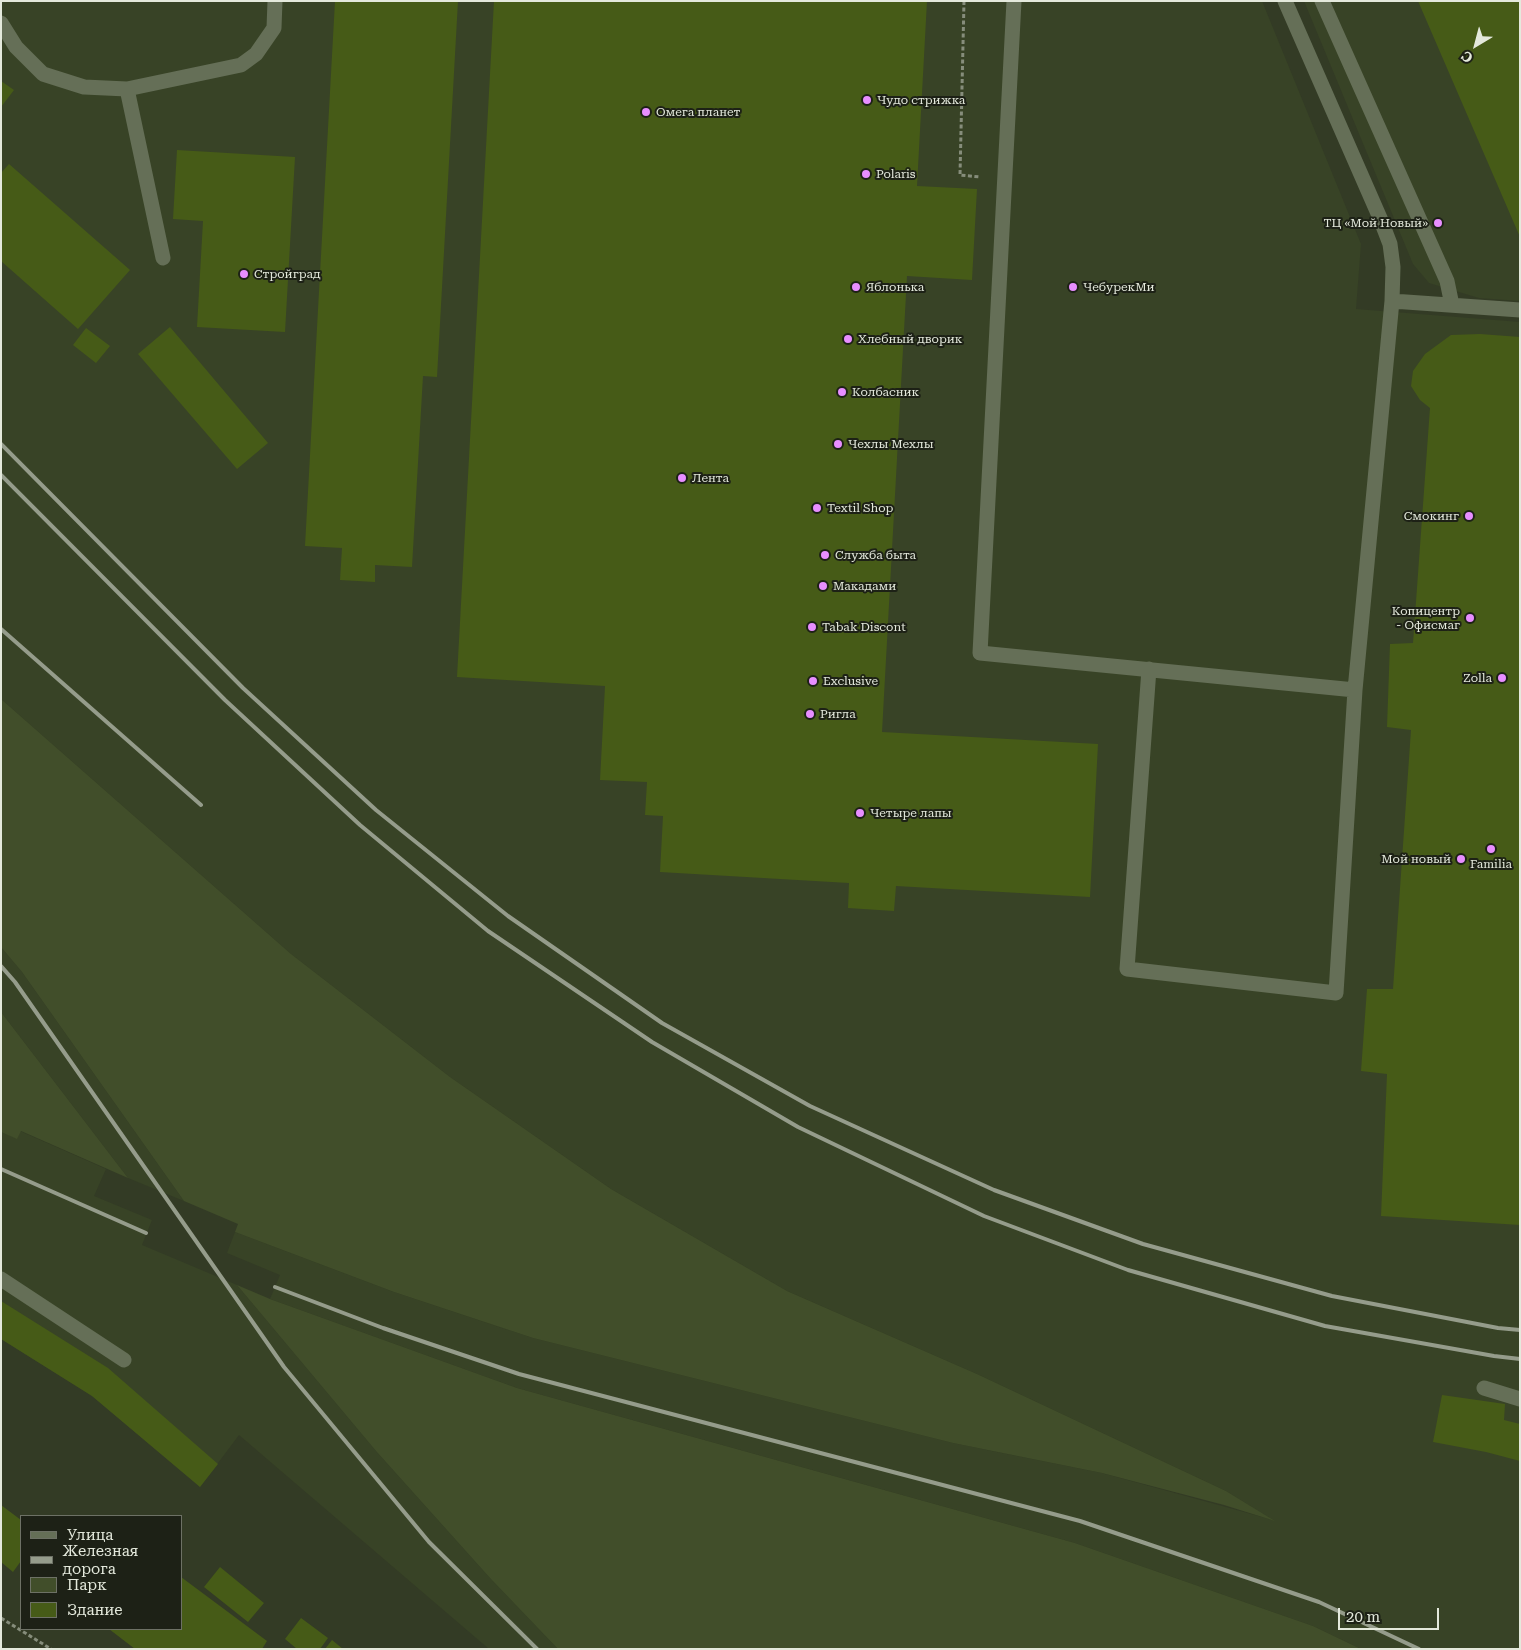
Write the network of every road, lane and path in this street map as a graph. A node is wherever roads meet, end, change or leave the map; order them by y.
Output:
1 (275, 1) edge
2 (964, 1) edge
3 (1014, 1) edge
4 (1285, 1) edge
5 (1322, 1) edge
6 (1, 23) edge
7 (127, 89) junction
8 (988, 177) dead end
9 (163, 258) dead end
10 (1392, 300) junction
11 (1452, 305) junction
12 (1520, 310) edge
13 (1148, 669) junction
14 (1355, 690) junction
15 (1, 1279) edge
16 (124, 1360) dead end
17 (1484, 1388) dead end
18 (1520, 1399) edge
19 (1, 1618) edge
20 (20, 1630) edge
21 (20, 1630) edge
22 (51, 1649) edge

1 - 7 street
2 - 8 path
3 - 13 street
4 - 10 street
5 - 11 street
6 - 7 street
7 - 9 street
10 - 11 street
10 - 14 street
11 - 12 street
13 - 14 street
13 - 14 street
15 - 16 street
17 - 18 street
19 - 20 path
21 - 22 path

